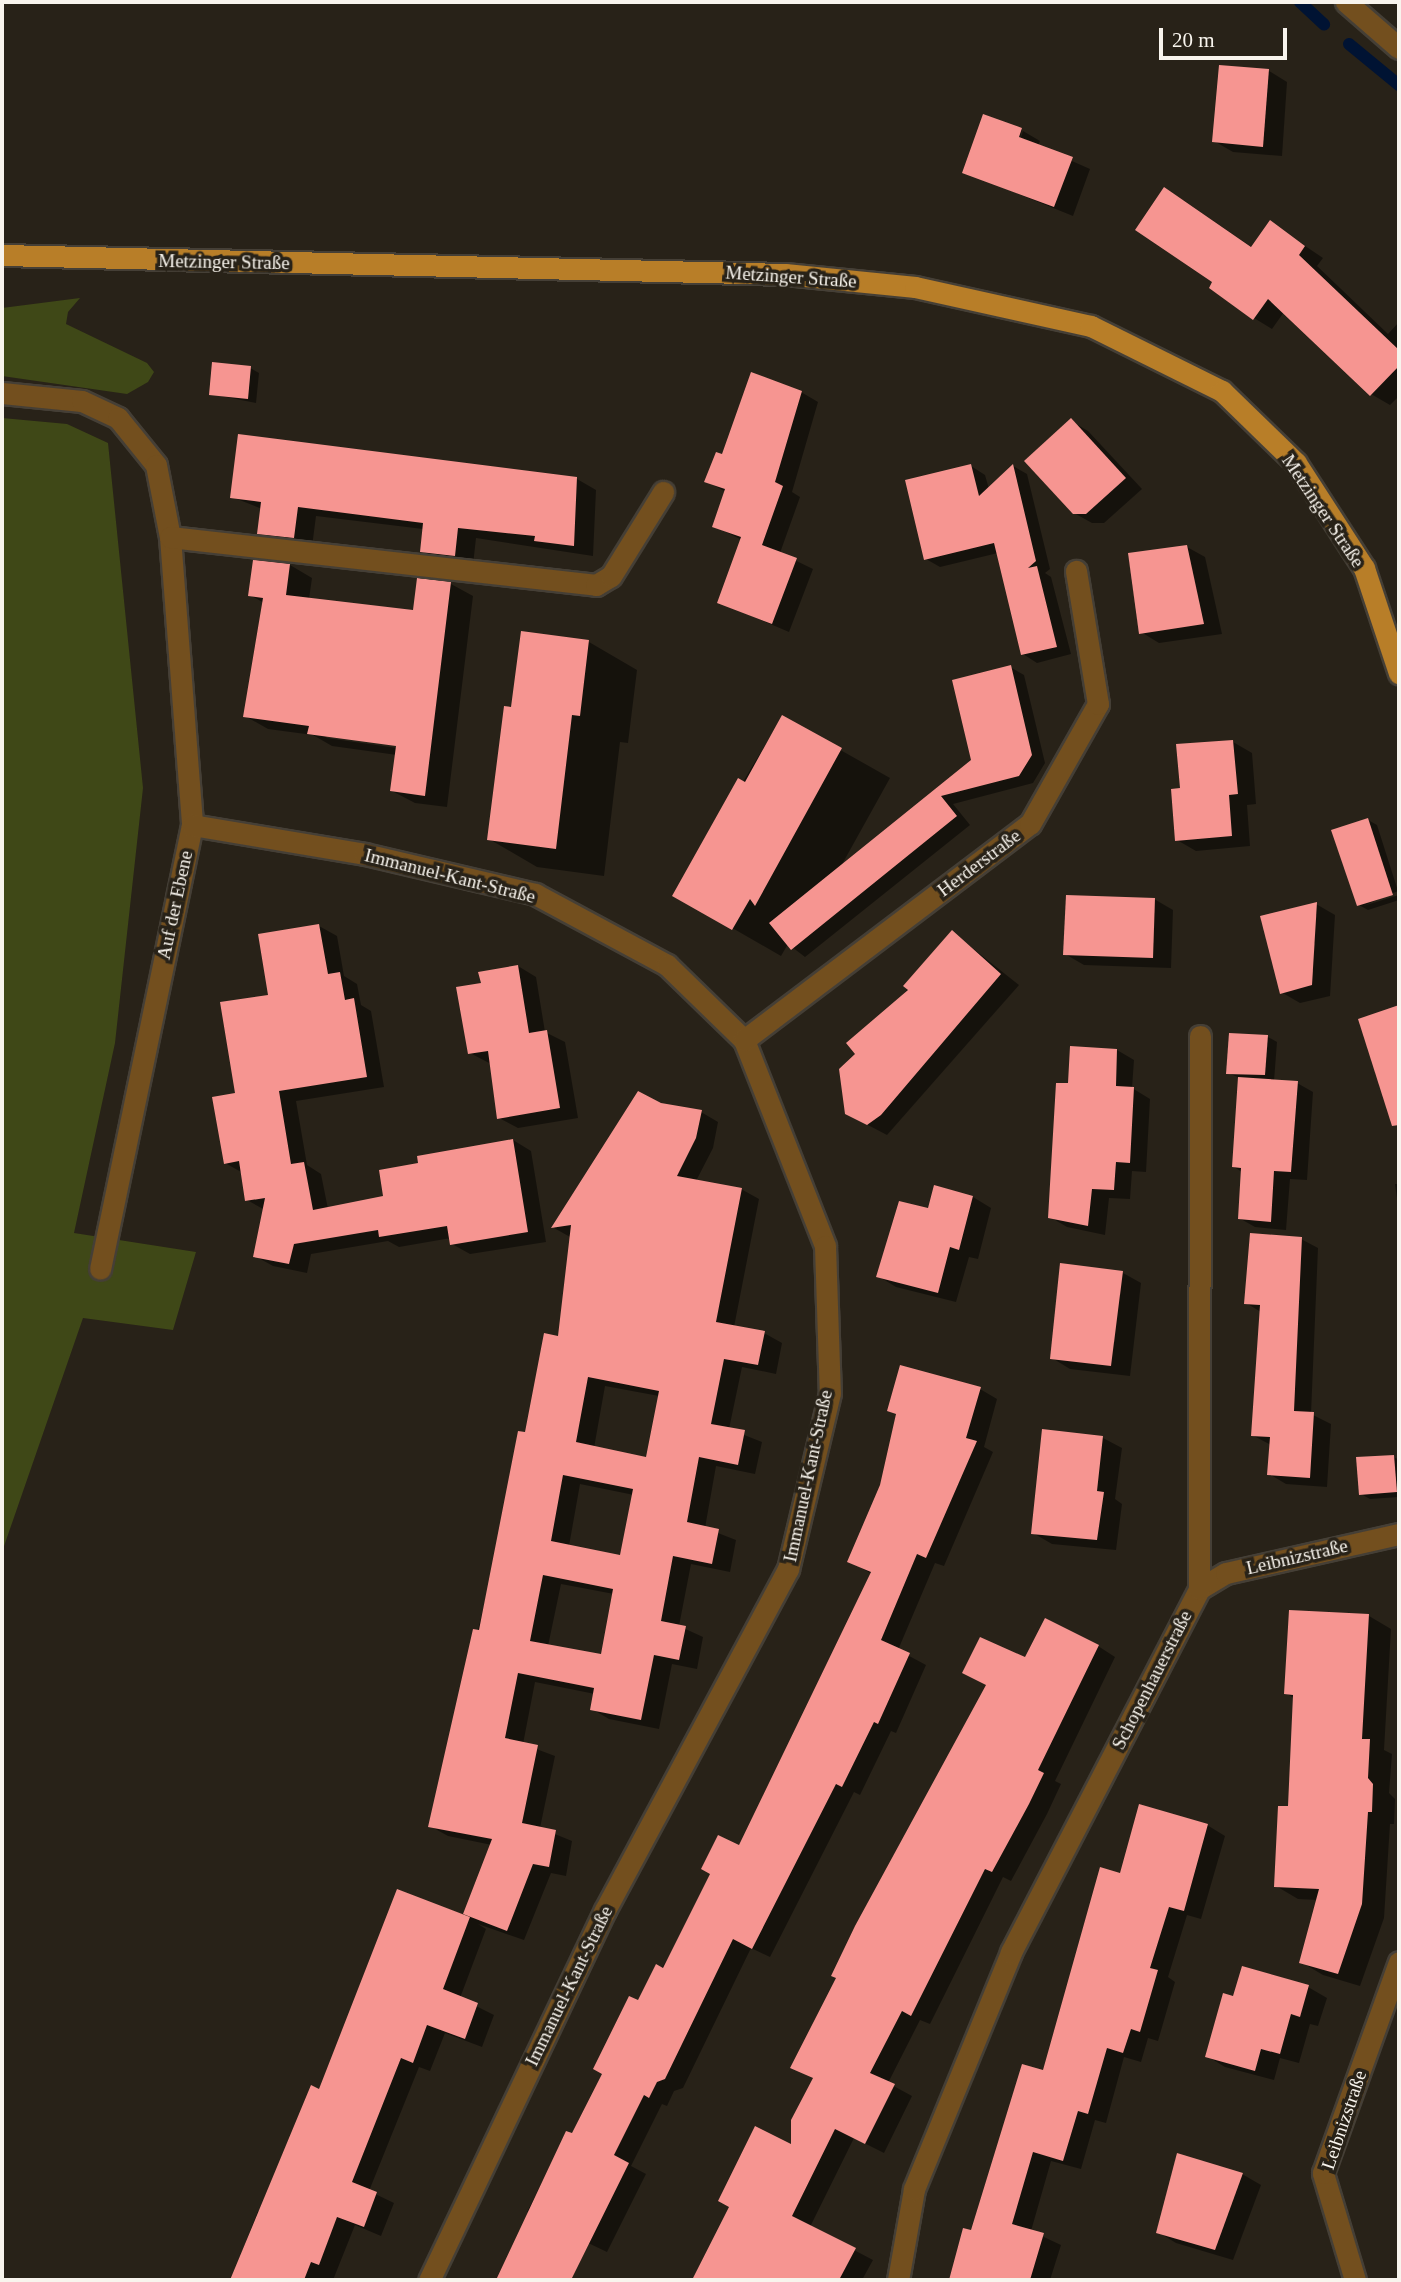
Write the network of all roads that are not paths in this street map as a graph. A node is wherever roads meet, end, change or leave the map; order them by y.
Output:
1 (1346, 2) edge
2 (1399, 48) edge
3 (2, 255) edge
4 (2, 393) edge
5 (663, 492) dead end
6 (170, 537) junction
7 (1076, 571) dead end
8 (1399, 673) edge
9 (192, 825) junction
10 (1200, 1036) dead end
11 (744, 1040) junction
12 (100, 1269) dead end
13 (1399, 1534) edge
14 (1199, 1589) junction
15 (1399, 1962) edge
16 (429, 2280) edge
17 (898, 2280) edge
18 (1355, 2280) edge

1 - 2 street
3 - 8 main road, Metzinger Straße
4 - 6 street
5 - 6 street
6 - 9 street, Auf der Ebene
7 - 11 street, Herderstraße
9 - 11 street, Immanuel-Kant-Straße
9 - 12 street, Auf der Ebene
10 - 14 street, Schopenhauerstraße
11 - 16 street, Immanuel-Kant-Straße
13 - 14 street, Leibnizstraße
14 - 17 street, Schopenhauerstraße
15 - 18 street, Leibnizstraße

